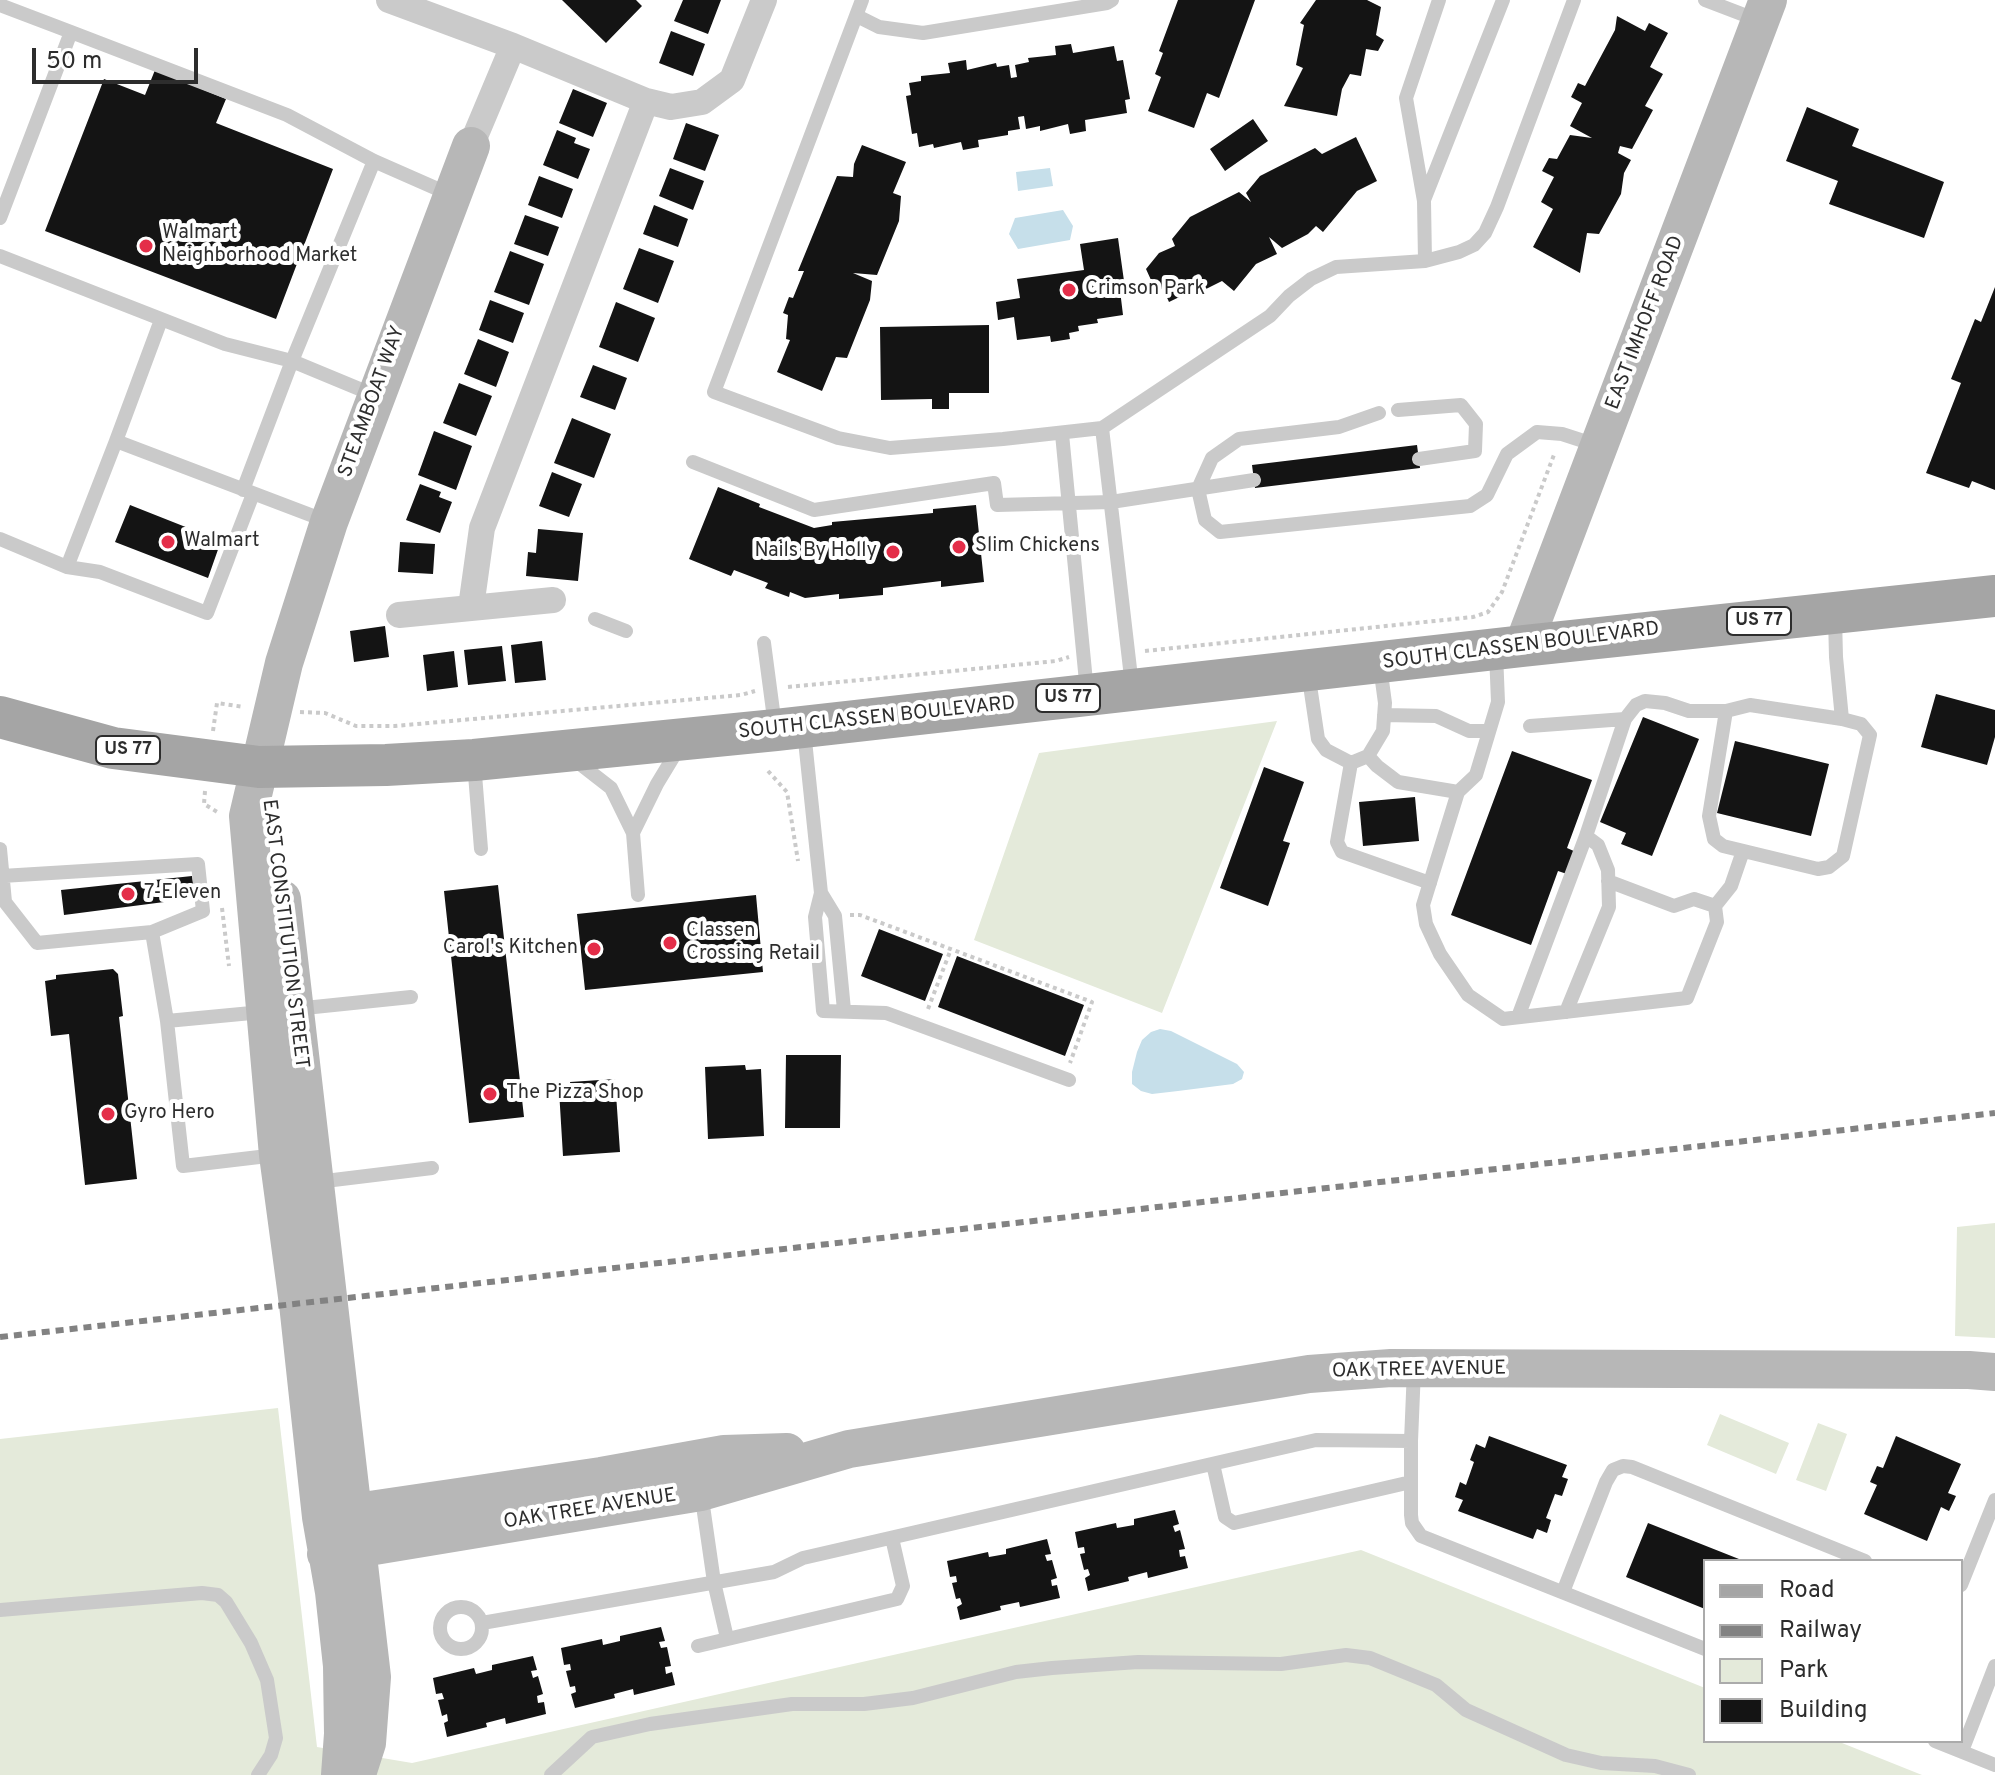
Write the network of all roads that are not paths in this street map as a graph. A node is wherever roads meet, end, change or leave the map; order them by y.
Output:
1 (389, 0) edge
2 (764, 0) edge
3 (862, 0) edge
4 (1112, 0) edge
5 (1439, 0) edge
6 (1503, 0) edge
7 (1574, 0) edge
8 (1705, 0) edge
9 (0, 5) edge
10 (1058, 5) edge
11 (1764, 6) edge
12 (857, 16) junction
13 (71, 32) junction
14 (513, 46) junction
15 (646, 101) junction
16 (471, 146) joint
17 (374, 161) junction
18 (451, 195) junction
19 (1424, 201) junction
20 (0, 218) edge
21 (0, 256) edge
22 (1425, 261) junction
23 (161, 320) junction
24 (292, 361) junction
25 (375, 395) junction
26 (1398, 410) dead end
27 (1379, 413) dead end
28 (1102, 428) junction
29 (1062, 434) junction
30 (116, 441) junction
31 (1599, 446) junction
32 (1419, 459) dead end
33 (693, 462) dead end
34 (1254, 480) dead end
35 (1198, 489) junction
36 (248, 492) junction
37 (1111, 502) junction
38 (1068, 503) junction
39 (329, 522) junction
40 (0, 539) edge
41 (67, 567) junction
42 (1995, 596) edge
43 (553, 600) dead end
44 (471, 607) junction
45 (1835, 613) junction
46 (399, 615) dead end
47 (595, 619) dead end
48 (626, 631) dead end
49 (1502, 636) junction
50 (764, 643) dead end
51 (1379, 663) junction
52 (1130, 671) junction
53 (1308, 671) junction
54 (1085, 676) junction
55 (1726, 711) junction
56 (1384, 715) junction
57 (0, 717) edge
58 (1625, 719) junction
59 (1842, 719) junction
60 (1530, 726) dead end
61 (790, 728) junction
62 (1489, 731) junction
63 (684, 740) junction
64 (565, 753) junction
65 (1368, 756) junction
66 (474, 760) junction
67 (1351, 763) junction
68 (259, 767) junction
69 (1458, 792) junction
70 (633, 833) junction
71 (1586, 836) junction
72 (0, 849) edge
73 (481, 849) dead end
74 (1743, 851) junction
75 (2, 876) junction
76 (1608, 881) junction
77 (1430, 883) junction
78 (821, 893) junction
79 (638, 895) dead end
80 (1715, 906) junction
81 (152, 932) junction
82 (411, 997) dead end
83 (281, 1010) junction
84 (844, 1010) junction
85 (1566, 1012) junction
86 (1510, 1018) junction
87 (167, 1021) junction
88 (1068, 1074) road end
89 (278, 1155) junction
90 (432, 1168) dead end
91 (315, 1182) junction
92 (1414, 1368) junction
93 (1995, 1372) edge
94 (1411, 1441) junction
95 (849, 1449) junction
96 (1213, 1464) junction
97 (1411, 1482) junction
98 (604, 1491) junction
99 (701, 1492) junction
100 (1995, 1500) edge
101 (339, 1533) junction
102 (892, 1538) junction
103 (1860, 1559) edge
104 (1963, 1580) edge
105 (714, 1582) junction
106 (1563, 1592) junction
107 (0, 1610) edge
108 (482, 1623) dead end
109 (727, 1638) junction
110 (698, 1646) dead end
111 (1703, 1648) edge
112 (1995, 1666) edge
113 (1940, 1743) edge
114 (1962, 1751) junction
115 (1995, 1765) edge
116 (258, 1775) edge
117 (340, 1775) edge
118 (357, 1775) edge
119 (551, 1775) edge
120 (1689, 1775) edge

1 - 14 street
2 - 15 street
3 - 12 lane
4 - 10 lane
5 - 19 lane
6 - 19 lane
7 - 22 lane
8 - 11 lane
9 - 13 lane
10 - 12 lane
11 - 31 street, EAST IMHOFF ROAD
12 - 29 lane
13 - 17 lane
13 - 20 lane
14 - 15 street
14 - 16 street, STEAMBOAT WAY
15 - 44 street
16 - 18 street, STEAMBOAT WAY
17 - 18 lane
17 - 24 lane
18 - 25 street, STEAMBOAT WAY
19 - 22 lane
21 - 23 lane
22 - 28 lane
23 - 24 lane
23 - 30 lane
24 - 25 lane
24 - 36 lane
25 - 39 street, STEAMBOAT WAY
26 - 32 lane
27 - 35 lane
28 - 29 lane
28 - 37 lane
29 - 38 lane
30 - 36 lane
30 - 41 lane
31 - 35 lane
31 - 49 street, EAST IMHOFF ROAD
33 - 38 lane
34 - 35 lane
35 - 37 lane
36 - 39 lane
36 - 41 lane
37 - 38 lane
37 - 52 lane
38 - 54 lane
39 - 68 street, STEAMBOAT WAY
40 - 41 lane
42 - 45 main road, SOUTH CLASSEN BOULEVARD / US 77
43 - 44 street
44 - 46 street
45 - 49 main road, SOUTH CLASSEN BOULEVARD / US 77
45 - 59 lane
47 - 48 lane
49 - 51 main road, SOUTH CLASSEN BOULEVARD / US 77
49 - 62 lane
50 - 61 lane
51 - 53 main road, SOUTH CLASSEN BOULEVARD / US 77
51 - 56 lane
52 - 53 main road, SOUTH CLASSEN BOULEVARD / US 77
52 - 54 main road, SOUTH CLASSEN BOULEVARD / US 77
53 - 67 lane
54 - 61 main road, SOUTH CLASSEN BOULEVARD / US 77
55 - 58 lane
55 - 59 lane
55 - 74 lane
56 - 62 lane
56 - 65 lane
57 - 68 main road, SOUTH CLASSEN BOULEVARD / US 77
58 - 60 lane
58 - 71 lane
59 - 74 lane
61 - 63 main road, SOUTH CLASSEN BOULEVARD / US 77
61 - 78 lane
62 - 69 lane
63 - 64 main road, SOUTH CLASSEN BOULEVARD / US 77
63 - 70 lane
64 - 66 main road, SOUTH CLASSEN BOULEVARD / US 77
64 - 70 lane
65 - 67 lane
65 - 69 lane
66 - 68 main road, SOUTH CLASSEN BOULEVARD / US 77
66 - 73 lane
67 - 77 lane
68 - 83 street, EAST CONSTITUTION STREET
69 - 77 lane
70 - 79 lane
71 - 76 lane
71 - 86 lane
72 - 75 lane
74 - 80 lane
75 - 81 lane
75 - 81 lane
76 - 80 lane
76 - 85 lane
77 - 86 lane
78 - 84 lane
78 - 84 lane
80 - 85 lane
81 - 87 lane
82 - 83 lane
83 - 87 lane
83 - 89 street, EAST CONSTITUTION STREET
83 - 91 street, EAST CONSTITUTION STREET
84 - 88 lane
85 - 86 lane
87 - 89 lane
89 - 101 street, EAST CONSTITUTION STREET
90 - 91 lane
91 - 101 street, EAST CONSTITUTION STREET
92 - 93 street, OAK TREE AVENUE
92 - 94 lane
92 - 95 street, OAK TREE AVENUE
94 - 96 lane
94 - 97 lane
95 - 98 street, OAK TREE AVENUE
95 - 99 street, OAK TREE AVENUE
96 - 97 lane
96 - 102 lane
97 - 106 lane
98 - 99 street, OAK TREE AVENUE
98 - 101 street, OAK TREE AVENUE
99 - 105 lane
100 - 104 lane
101 - 117 street, EAST CONSTITUTION STREET
101 - 118 street, EAST CONSTITUTION STREET
102 - 105 lane
102 - 109 lane
103 - 106 lane
105 - 108 lane
105 - 109 lane
106 - 111 lane
107 - 116 lane
109 - 110 lane
112 - 114 lane
113 - 114 lane
114 - 115 lane
119 - 120 lane

